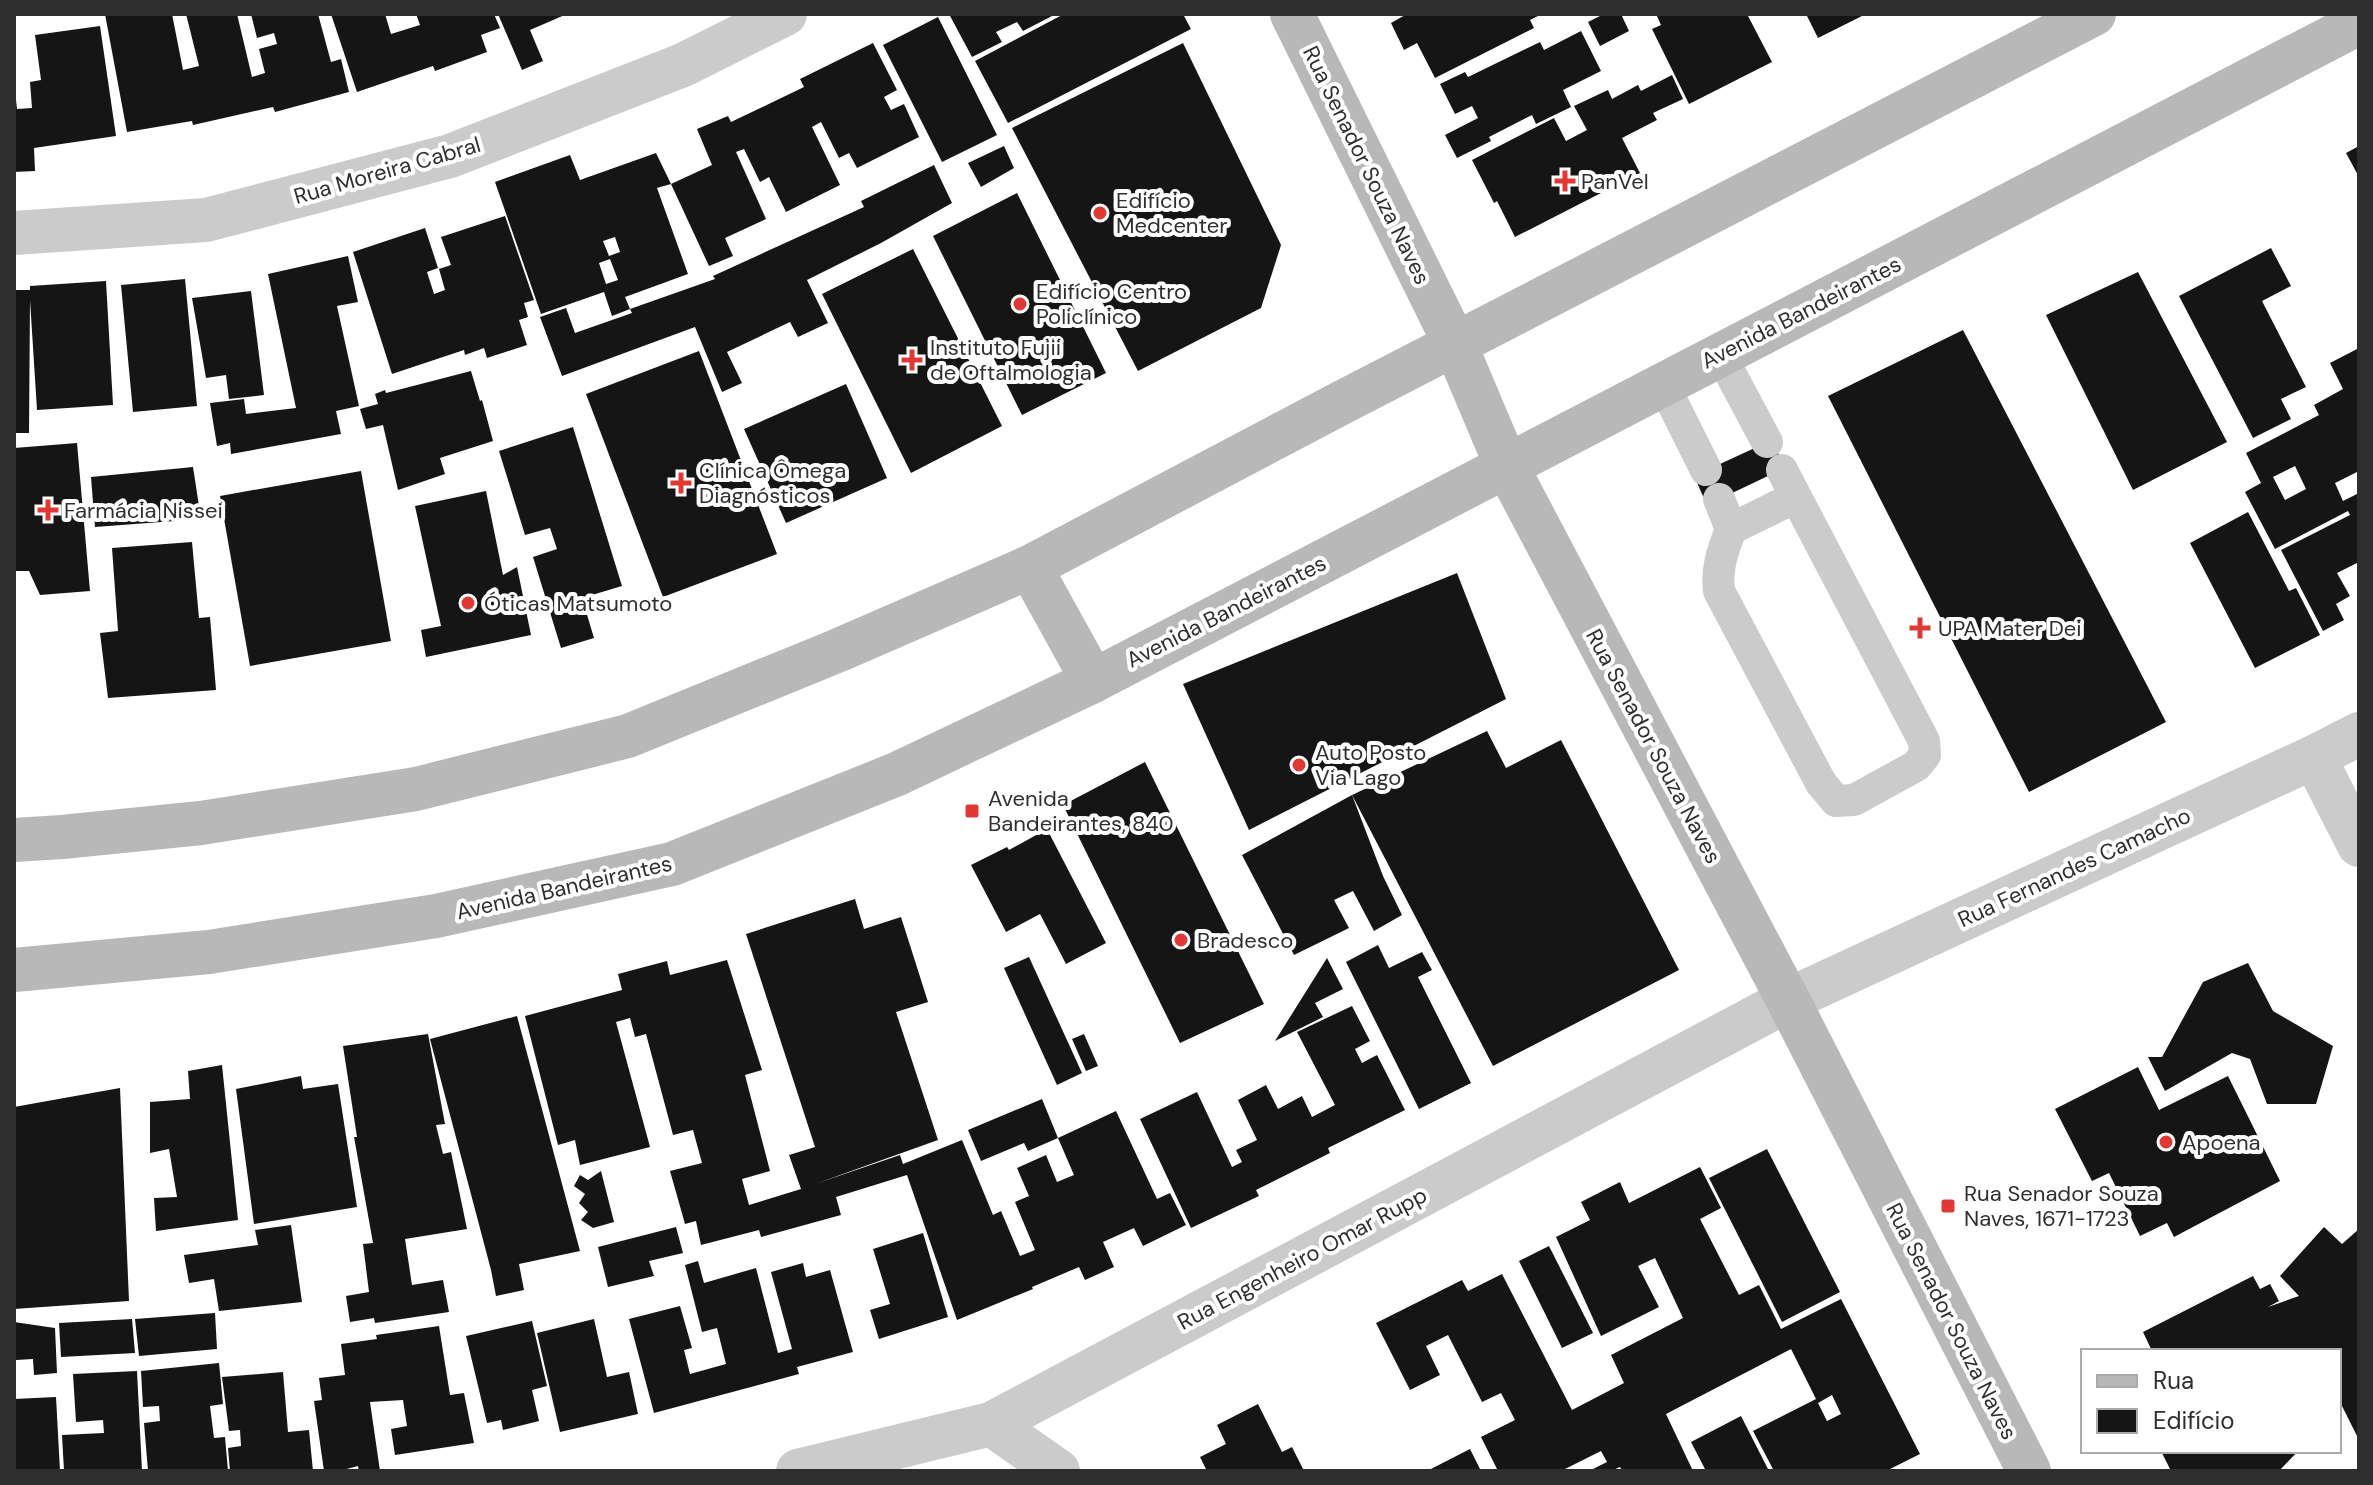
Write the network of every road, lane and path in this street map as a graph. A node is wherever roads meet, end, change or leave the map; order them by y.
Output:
1 (785, 14) edge
2 (1292, 14) edge
3 (2094, 14) edge
4 (2359, 23) edge
5 (14, 233) edge
6 (1455, 344) junction
7 (1720, 354) junction
8 (1663, 384) junction
9 (1767, 442) dead end
10 (1506, 465) junction
11 (1706, 470) dead end
12 (1719, 499) dead end
13 (1731, 529) junction
14 (1030, 567) junction
15 (1093, 681) junction
16 (2359, 734) edge
17 (2314, 757) junction
18 (14, 840) edge
19 (2359, 845) edge
20 (14, 970) edge
21 (1788, 1000) junction
22 (991, 1424) junction
23 (2017, 1467) edge
24 (798, 1471) edge
25 (907, 1471) edge
26 (1058, 1471) edge

1 - 5 street, Rua Moreira Cabral
2 - 6 main road, Rua Senador Souza Naves
3 - 6 main road
4 - 7 main road, Avenida Bandeirantes
6 - 10 main road, Rua Senador Souza Naves
6 - 14 main road
7 - 8 main road, Avenida Bandeirantes
7 - 9 lane
8 - 10 main road, Avenida Bandeirantes
8 - 11 lane
10 - 15 main road, Avenida Bandeirantes
10 - 21 main road, Rua Senador Souza Naves
12 - 13 lane
13 - 13 lane
14 - 15 main road
14 - 18 main road
15 - 20 main road, Avenida Bandeirantes
16 - 17 street, Rua Fernandes Camacho
17 - 19 street
17 - 21 street, Rua Fernandes Camacho
21 - 22 street, Rua Engenheiro Omar Rupp
21 - 23 main road, Rua Senador Souza Naves
22 - 24 street, Rua Engenheiro Omar Rupp
22 - 25 street
22 - 26 street

